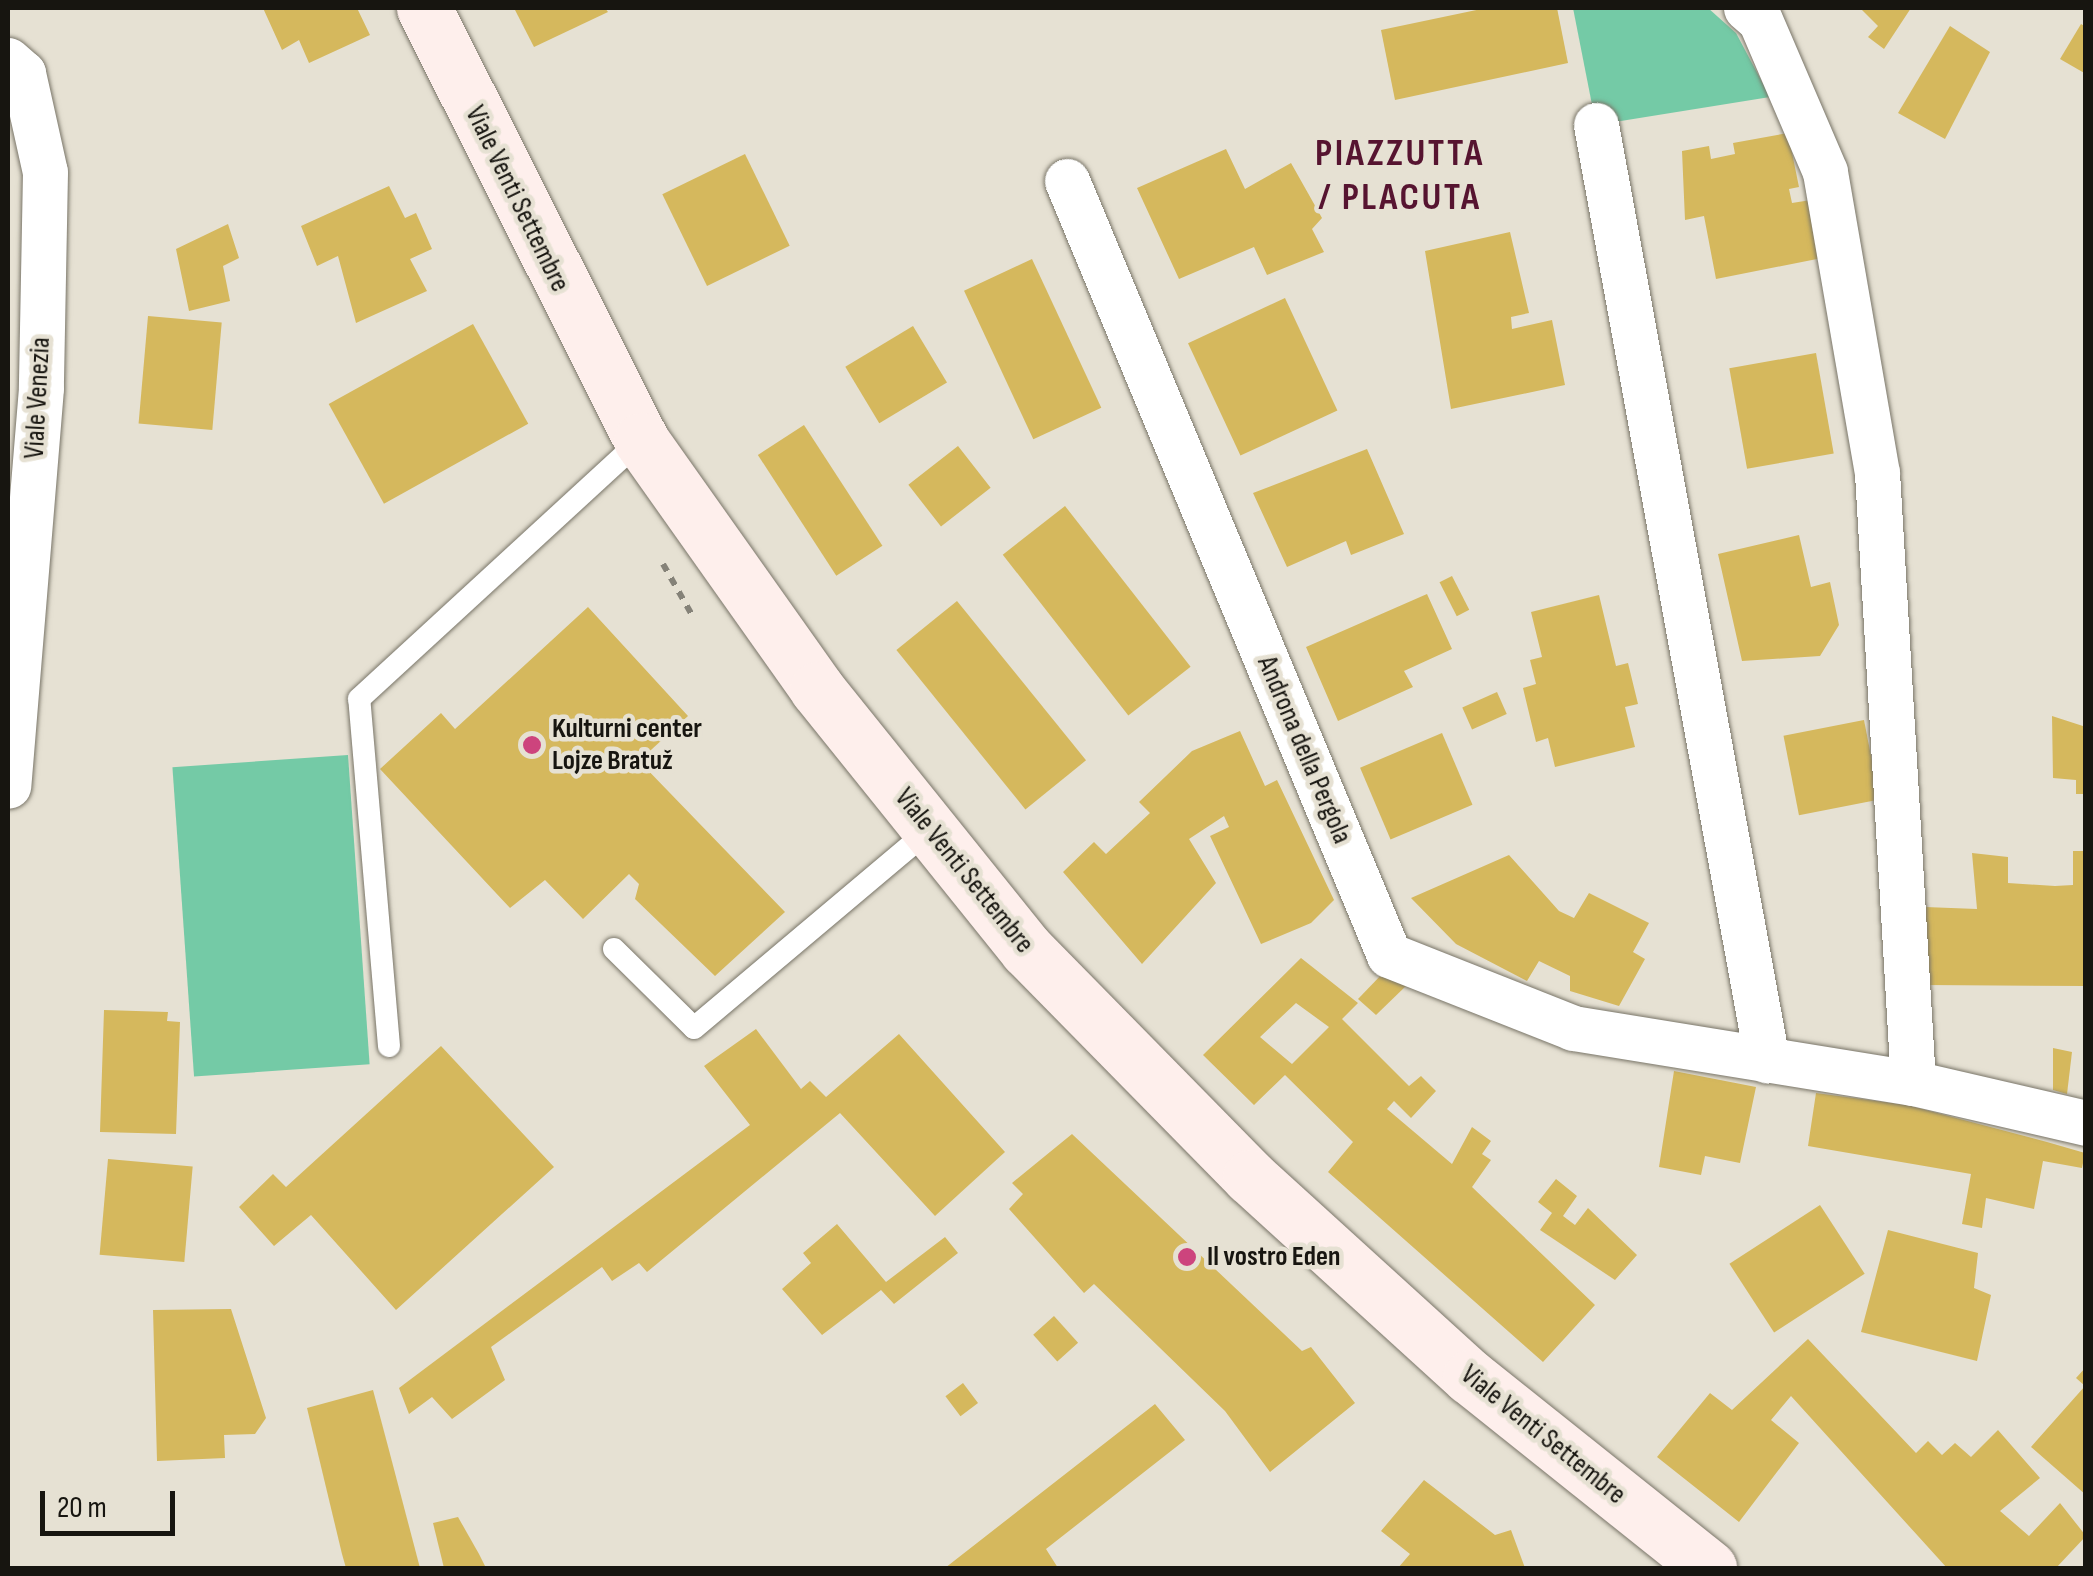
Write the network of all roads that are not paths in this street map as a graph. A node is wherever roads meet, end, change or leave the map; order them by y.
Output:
1 (424, 8) edge
2 (1746, 8) edge
3 (15, 66) edge
4 (1596, 125) dead end
5 (1067, 181) dead end
6 (24, 387) edge
7 (641, 440) junction
8 (8, 786) edge
9 (930, 829) junction
10 (614, 949) dead end
11 (389, 1046) dead end
12 (1767, 1060) junction
13 (1913, 1084) junction
14 (2086, 1123) edge
15 (1709, 1568) edge

1 - 7 main road, Viale Venti Settembre
2 - 13 street
3 - 6 street, Viale Venezia
4 - 12 street
5 - 12 street, Androna della Pergola
6 - 8 street, Viale Venezia
7 - 9 main road, Viale Venti Settembre
7 - 11 lane
9 - 10 lane
9 - 15 main road, Viale Venti Settembre
12 - 13 street, Androna della Pergola
13 - 14 street, Androna della Pergola

